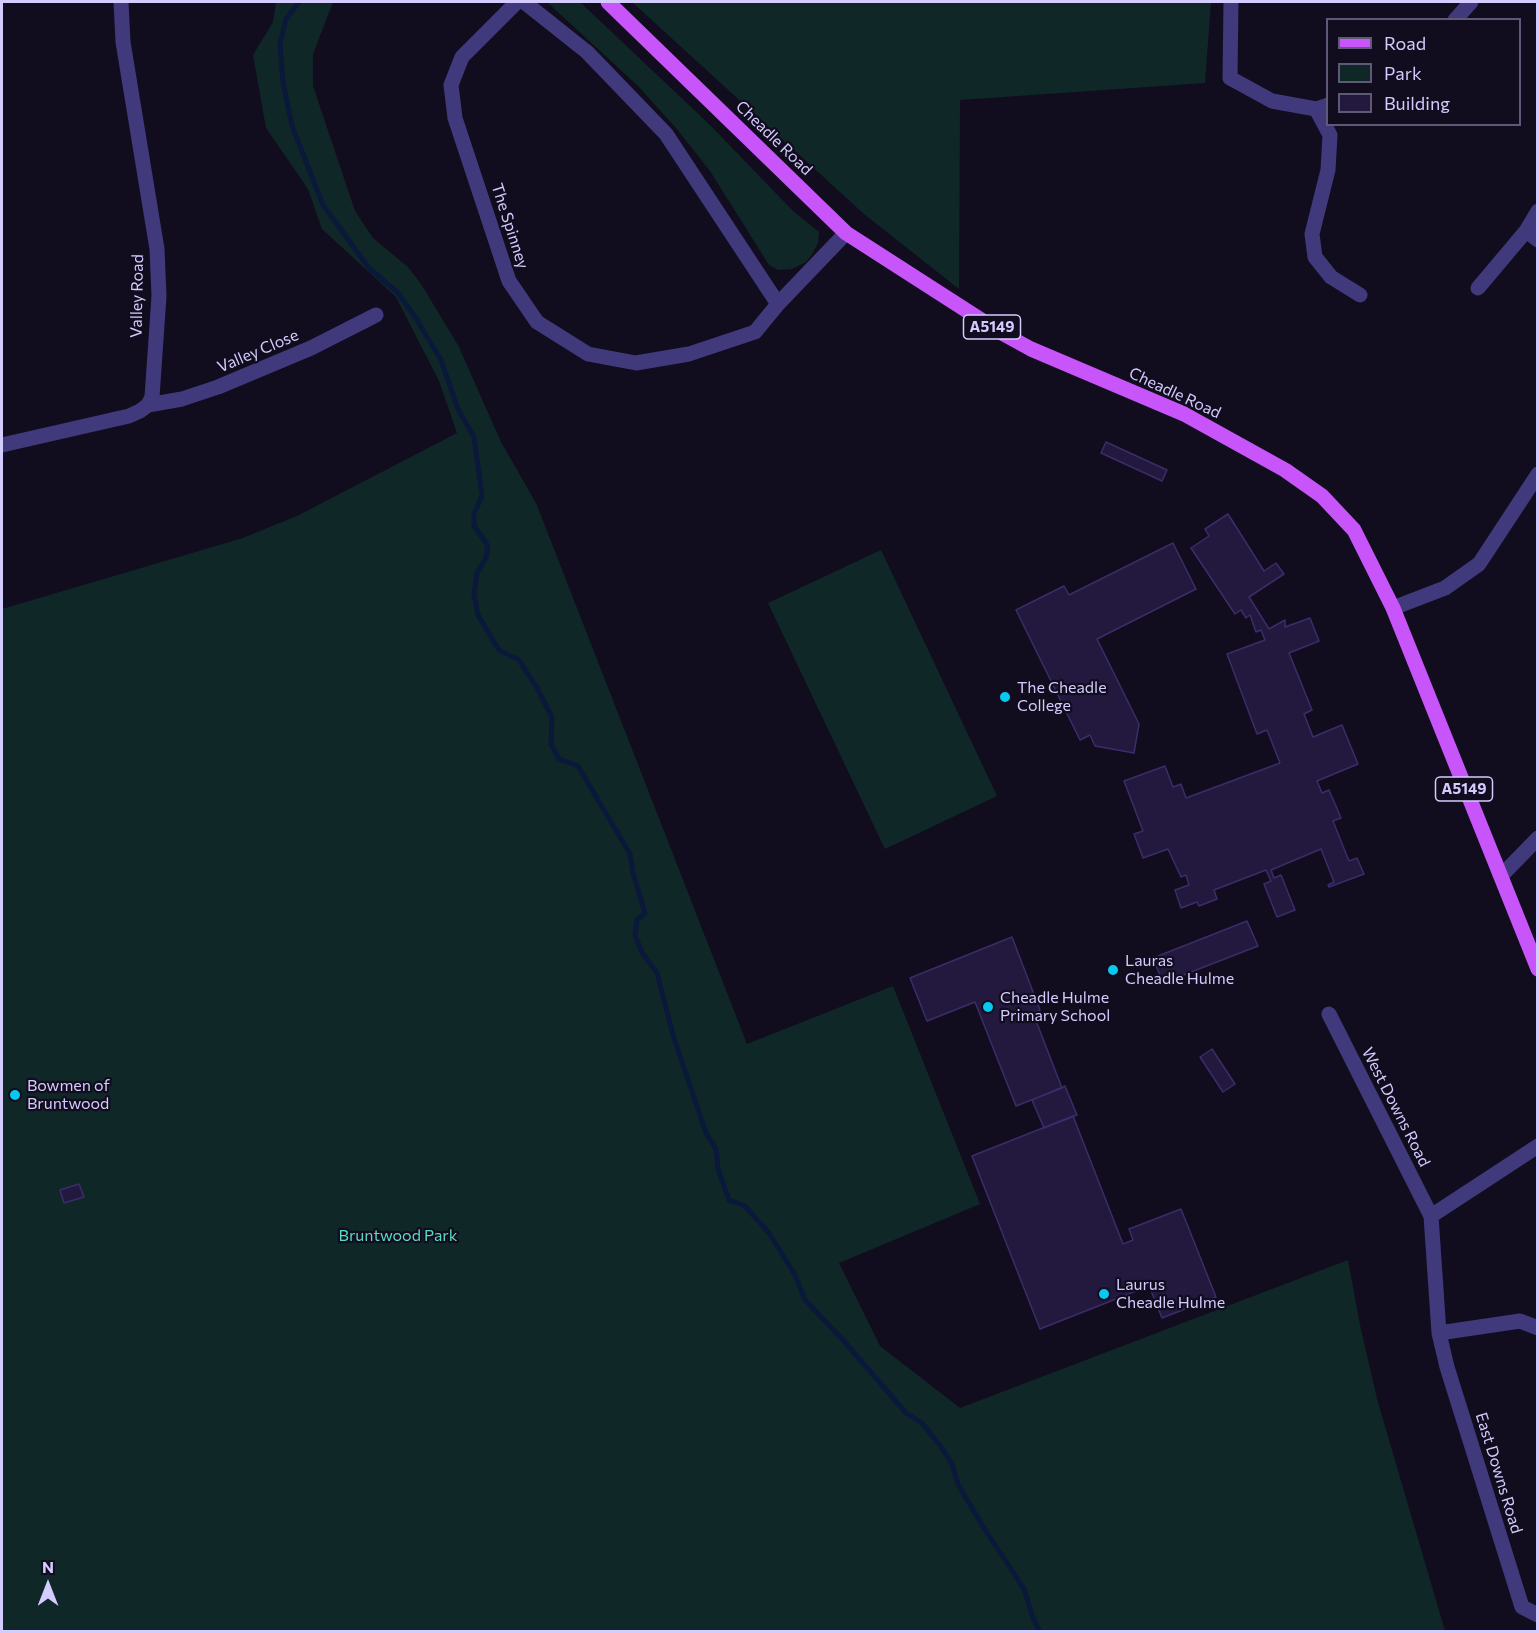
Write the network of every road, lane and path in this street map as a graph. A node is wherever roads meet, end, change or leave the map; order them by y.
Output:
1 (121, 2) edge
2 (517, 2) edge
3 (524, 2) edge
4 (608, 2) edge
5 (1231, 2) edge
6 (1322, 107) edge
7 (1327, 126) edge
8 (1538, 211) edge
9 (846, 233) junction
10 (1532, 236) edge
11 (1478, 288) dead end
12 (1360, 295) dead end
13 (778, 304) junction
14 (376, 315) dead end
15 (148, 405) junction
16 (2, 445) edge
17 (1538, 474) edge
18 (1393, 608) junction
19 (1538, 838) edge
20 (1501, 876) junction
21 (1538, 969) edge
22 (1329, 1014) dead end
23 (1538, 1146) edge
24 (1431, 1216) junction
25 (1538, 1328) edge
26 (1439, 1332) junction
27 (1538, 1615) edge

1 - 15 street, Valley Road
2 - 13 street, The Spinney
3 - 13 street
4 - 9 main road, Cheadle Road / A5149
5 - 6 street
7 - 12 street
8 - 10 street
9 - 13 street, The Spinney
9 - 18 main road, Cheadle Road / A5149
10 - 11 street
14 - 15 street, Valley Close
15 - 16 street
17 - 18 street
18 - 20 main road, Cheadle Road / A5149
19 - 20 street
20 - 21 main road, Cheadle Road / A5149
22 - 24 street, West Downs Road
23 - 24 street
24 - 26 street, East Downs Road
25 - 26 street
26 - 27 street, East Downs Road

